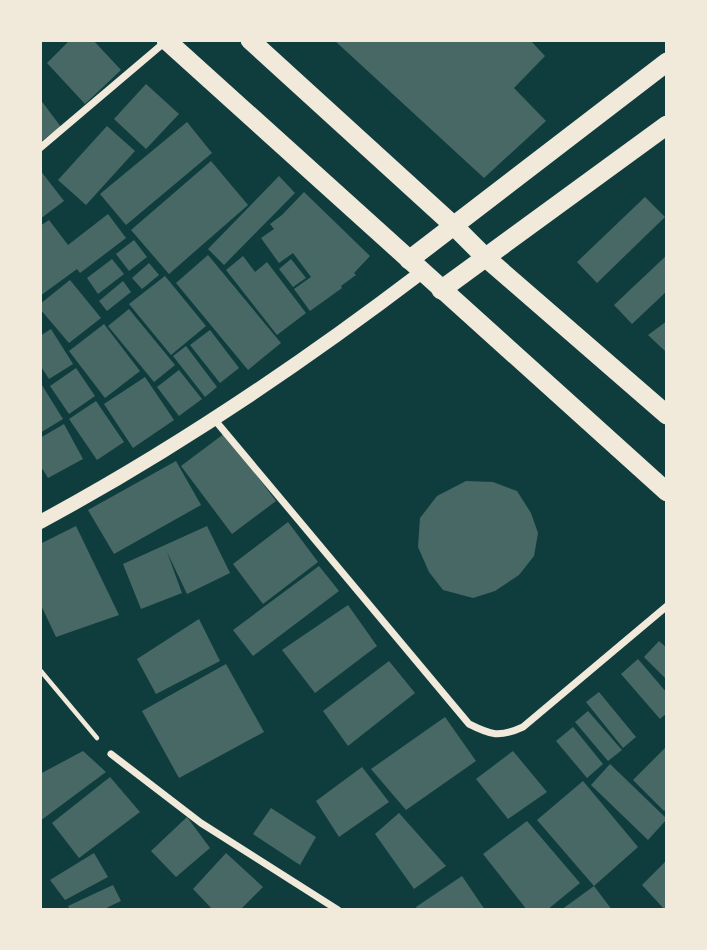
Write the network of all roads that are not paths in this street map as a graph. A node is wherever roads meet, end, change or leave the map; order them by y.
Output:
1 (250, 40) edge
2 (166, 41) edge
3 (667, 62) edge
4 (667, 125) edge
5 (40, 148) edge
6 (453, 225) junction
7 (485, 257) junction
8 (416, 266) junction
9 (441, 289) junction
10 (667, 415) edge
11 (213, 418) junction
12 (667, 492) edge
13 (40, 522) edge
14 (667, 606) edge
15 (111, 754) road end
16 (338, 910) edge

1 - 6 highway
2 - 5 street
2 - 8 highway
3 - 6 highway
4 - 7 highway
6 - 7 highway
6 - 8 highway
7 - 9 highway
7 - 10 highway
8 - 9 highway
8 - 11 main road
9 - 12 highway
11 - 13 main road
11 - 14 street
15 - 16 street

